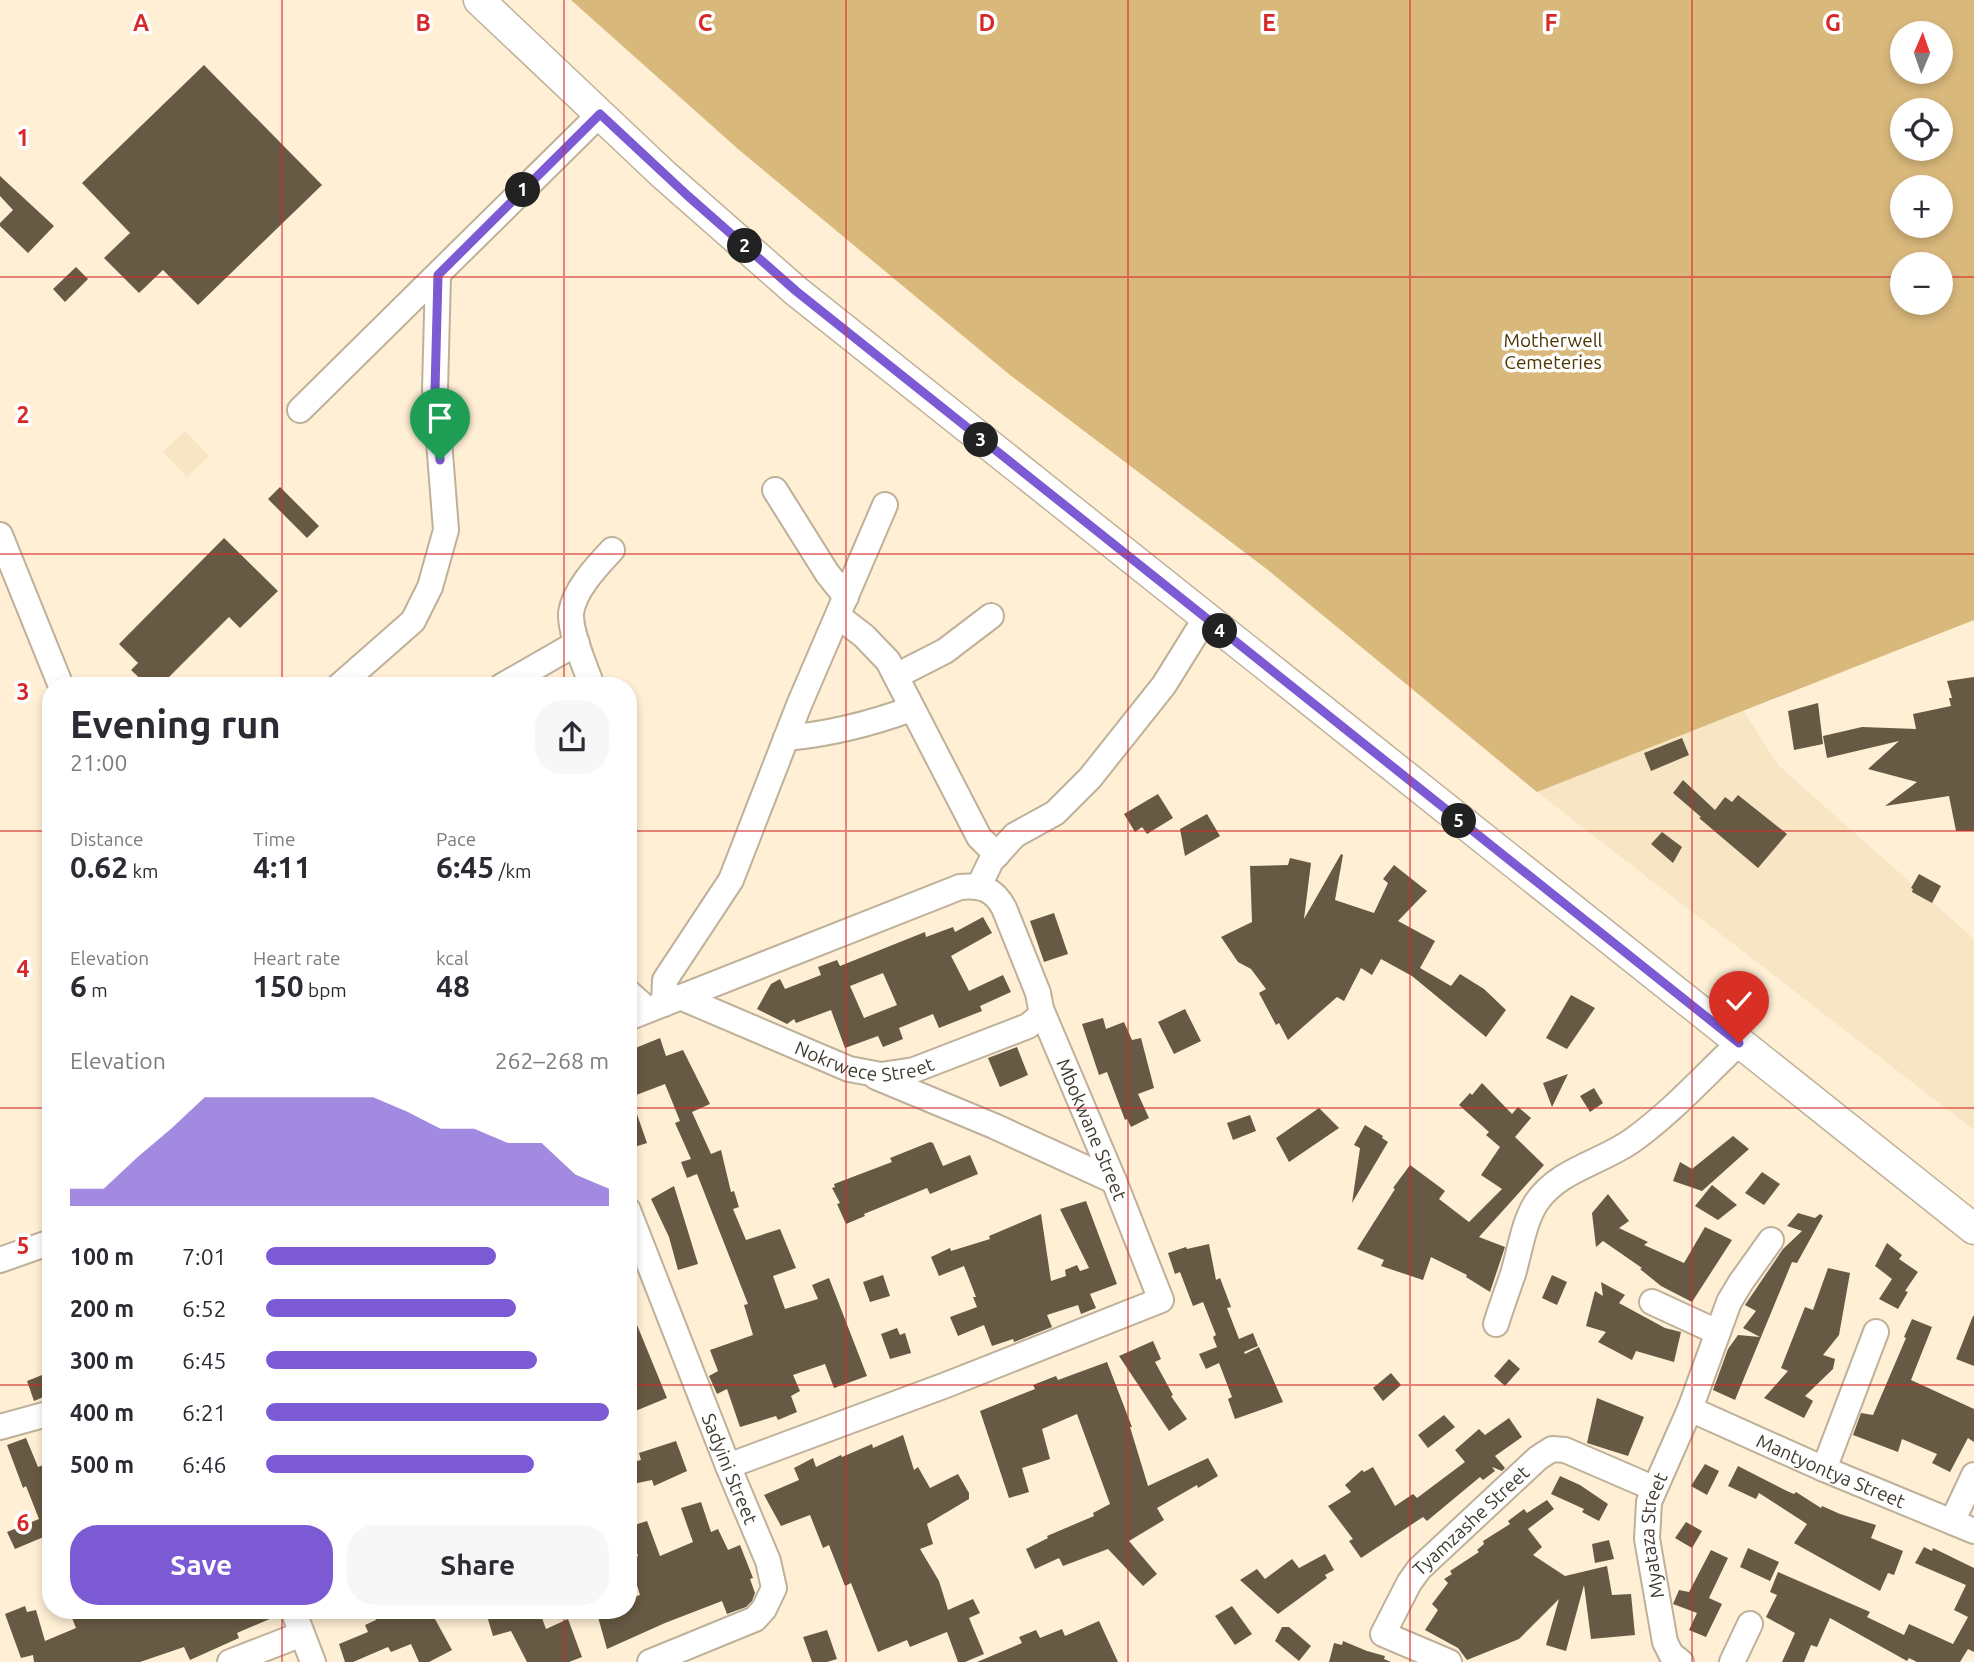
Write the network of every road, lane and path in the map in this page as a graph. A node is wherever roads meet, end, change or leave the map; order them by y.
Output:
1 (480, 0) edge
2 (600, 114) junction
3 (438, 275) junction
4 (300, 410) dead end
5 (775, 490) dead end
6 (885, 505) dead end
7 (0, 535) edge
8 (612, 550) dead end
9 (842, 607) junction
10 (991, 616) dead end
11 (1205, 619) junction
12 (577, 643) junction
13 (896, 676) junction
14 (57, 677) edge
15 (349, 677) edge
16 (518, 677) edge
17 (589, 677) edge
18 (912, 709) junction
19 (786, 738) junction
20 (997, 855) junction
21 (979, 886) junction
22 (637, 997) edge
23 (655, 1007) edge
24 (1041, 1009) junction
25 (1739, 1043) junction
26 (869, 1074) junction
27 (1114, 1181) junction
28 (1974, 1229) edge
29 (637, 1233) edge
30 (1771, 1240) dead end
31 (42, 1245) edge
32 (0, 1260) edge
33 (1653, 1302) dead end
34 (1496, 1324) dead end
35 (1717, 1332) junction
36 (1876, 1332) dead end
37 (1689, 1409) junction
38 (42, 1415) edge
39 (0, 1427) edge
40 (728, 1466) junction
41 (1824, 1468) junction
42 (1974, 1475) edge
43 (1653, 1488) junction
44 (1963, 1527) edge
45 (296, 1619) edge
46 (1750, 1624) dead end
47 (302, 1634) junction
48 (1668, 1659) edge
49 (230, 1662) edge
50 (313, 1662) edge
51 (650, 1662) edge
52 (1449, 1662) edge
53 (1732, 1662) edge

1 - 2 main road
2 - 3 street
2 - 11 main road
3 - 4 street
3 - 15 street
5 - 9 street
6 - 9 street
7 - 14 street
8 - 12 street
9 - 13 street
9 - 19 street
10 - 13 street
11 - 20 street
11 - 25 main road
12 - 16 street
12 - 17 street
13 - 18 street
18 - 19 street
18 - 20 street
19 - 23 street
20 - 21 street
21 - 23 street
21 - 24 street, Mbokwane Street
22 - 23 street, Nokrwece Street
23 - 26 street, Nokrwece Street
24 - 26 street, Nokrwece Street
24 - 27 street, Mbokwane Street
25 - 28 main road
25 - 34 street
26 - 27 street
27 - 40 street, Mbokwane Street
29 - 40 street, Sadyini Street
30 - 35 street, Myataza Street
31 - 32 street
33 - 35 street
35 - 37 street, Myataza Street
36 - 41 street
37 - 41 street, Mantyontya Street
37 - 43 street, Myataza Street
38 - 39 street
40 - 51 street, Sadyini Street
41 - 44 street, Mantyontya Street
42 - 44 street
43 - 48 street, Myataza Street
43 - 52 street, Tyamzashe Street
45 - 47 street
46 - 53 street
47 - 49 street
47 - 50 street

